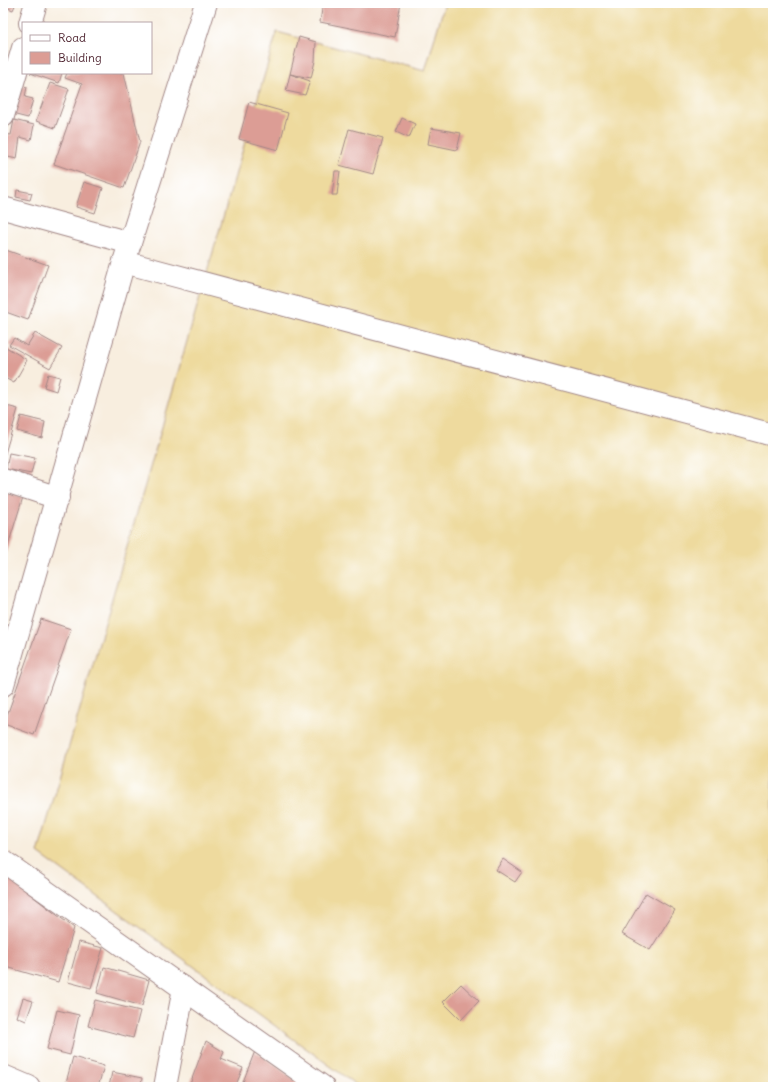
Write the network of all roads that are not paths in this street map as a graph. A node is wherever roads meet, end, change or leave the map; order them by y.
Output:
1 (36, 3) edge
2 (206, 3) edge
3 (30, 22) edge
4 (22, 51) edge
5 (3, 116) edge
6 (3, 208) edge
7 (127, 252) junction
8 (773, 435) edge
9 (3, 480) edge
10 (58, 498) junction
11 (3, 686) edge
12 (3, 861) edge
13 (184, 988) junction
14 (3, 1076) edge
15 (30, 1087) edge
16 (166, 1087) edge
17 (323, 1087) edge

1 - 3 street
2 - 7 street
4 - 5 street
6 - 7 street
7 - 8 street
7 - 10 street
9 - 10 street
10 - 11 street
12 - 13 street
13 - 16 street
13 - 17 street
14 - 15 street

